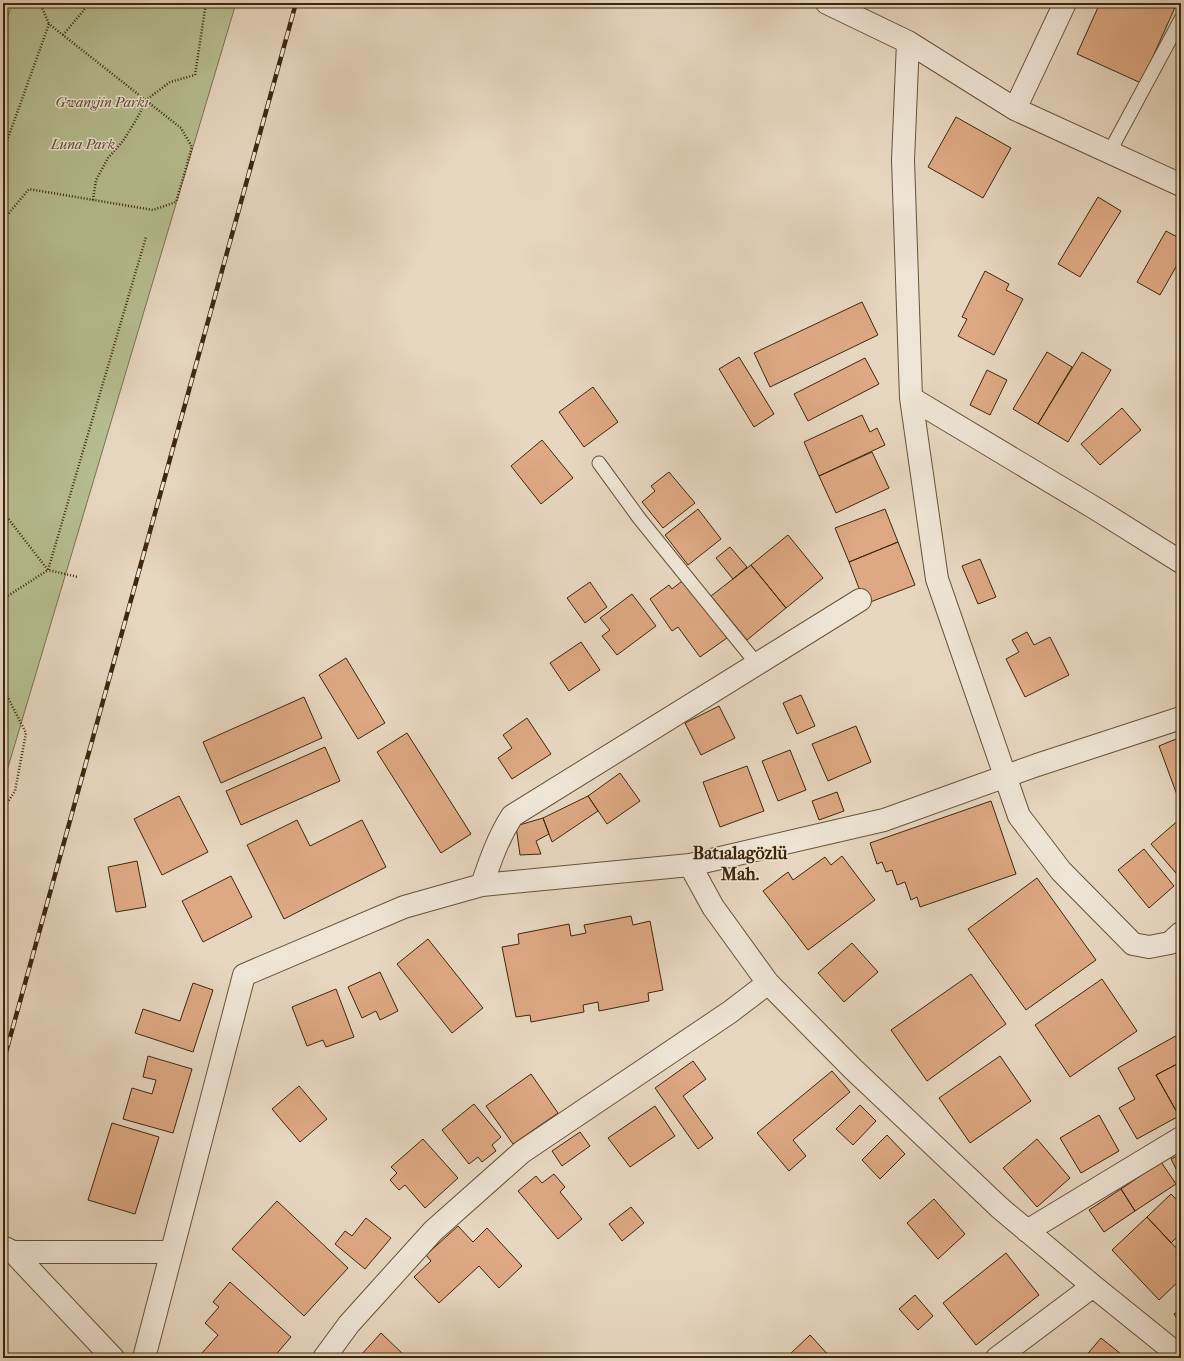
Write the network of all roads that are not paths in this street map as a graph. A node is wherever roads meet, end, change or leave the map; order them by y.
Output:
1 (827, 3) edge
2 (1065, 3) edge
3 (1181, 19) edge
4 (908, 42) junction
5 (1016, 109) junction
6 (1110, 152) junction
7 (1181, 185) edge
8 (911, 398) junction
9 (599, 463) dead end
10 (1181, 562) edge
11 (860, 600) dead end
12 (756, 664) junction
13 (1181, 718) edge
14 (1005, 776) junction
15 (690, 865) junction
16 (482, 885) junction
17 (1181, 933) edge
18 (768, 983) junction
19 (1181, 1138) edge
20 (1027, 1231) junction
21 (8, 1249) edge
22 (171, 1252) junction
23 (1093, 1286) junction
24 (1181, 1357) edge
25 (113, 1358) edge
26 (144, 1358) edge
27 (324, 1358) edge
28 (997, 1358) edge

1 - 4 street
2 - 5 street
3 - 6 lane
4 - 5 street
4 - 8 street
5 - 6 street
6 - 7 street
8 - 10 street
8 - 14 street
9 - 12 lane
11 - 12 street
12 - 16 street
13 - 14 street
14 - 15 street
14 - 17 street
15 - 16 street
15 - 18 street
16 - 22 street
18 - 20 street
18 - 27 street
19 - 20 street
20 - 23 street
21 - 22 street
21 - 25 street
22 - 26 street
23 - 24 street
23 - 28 street

